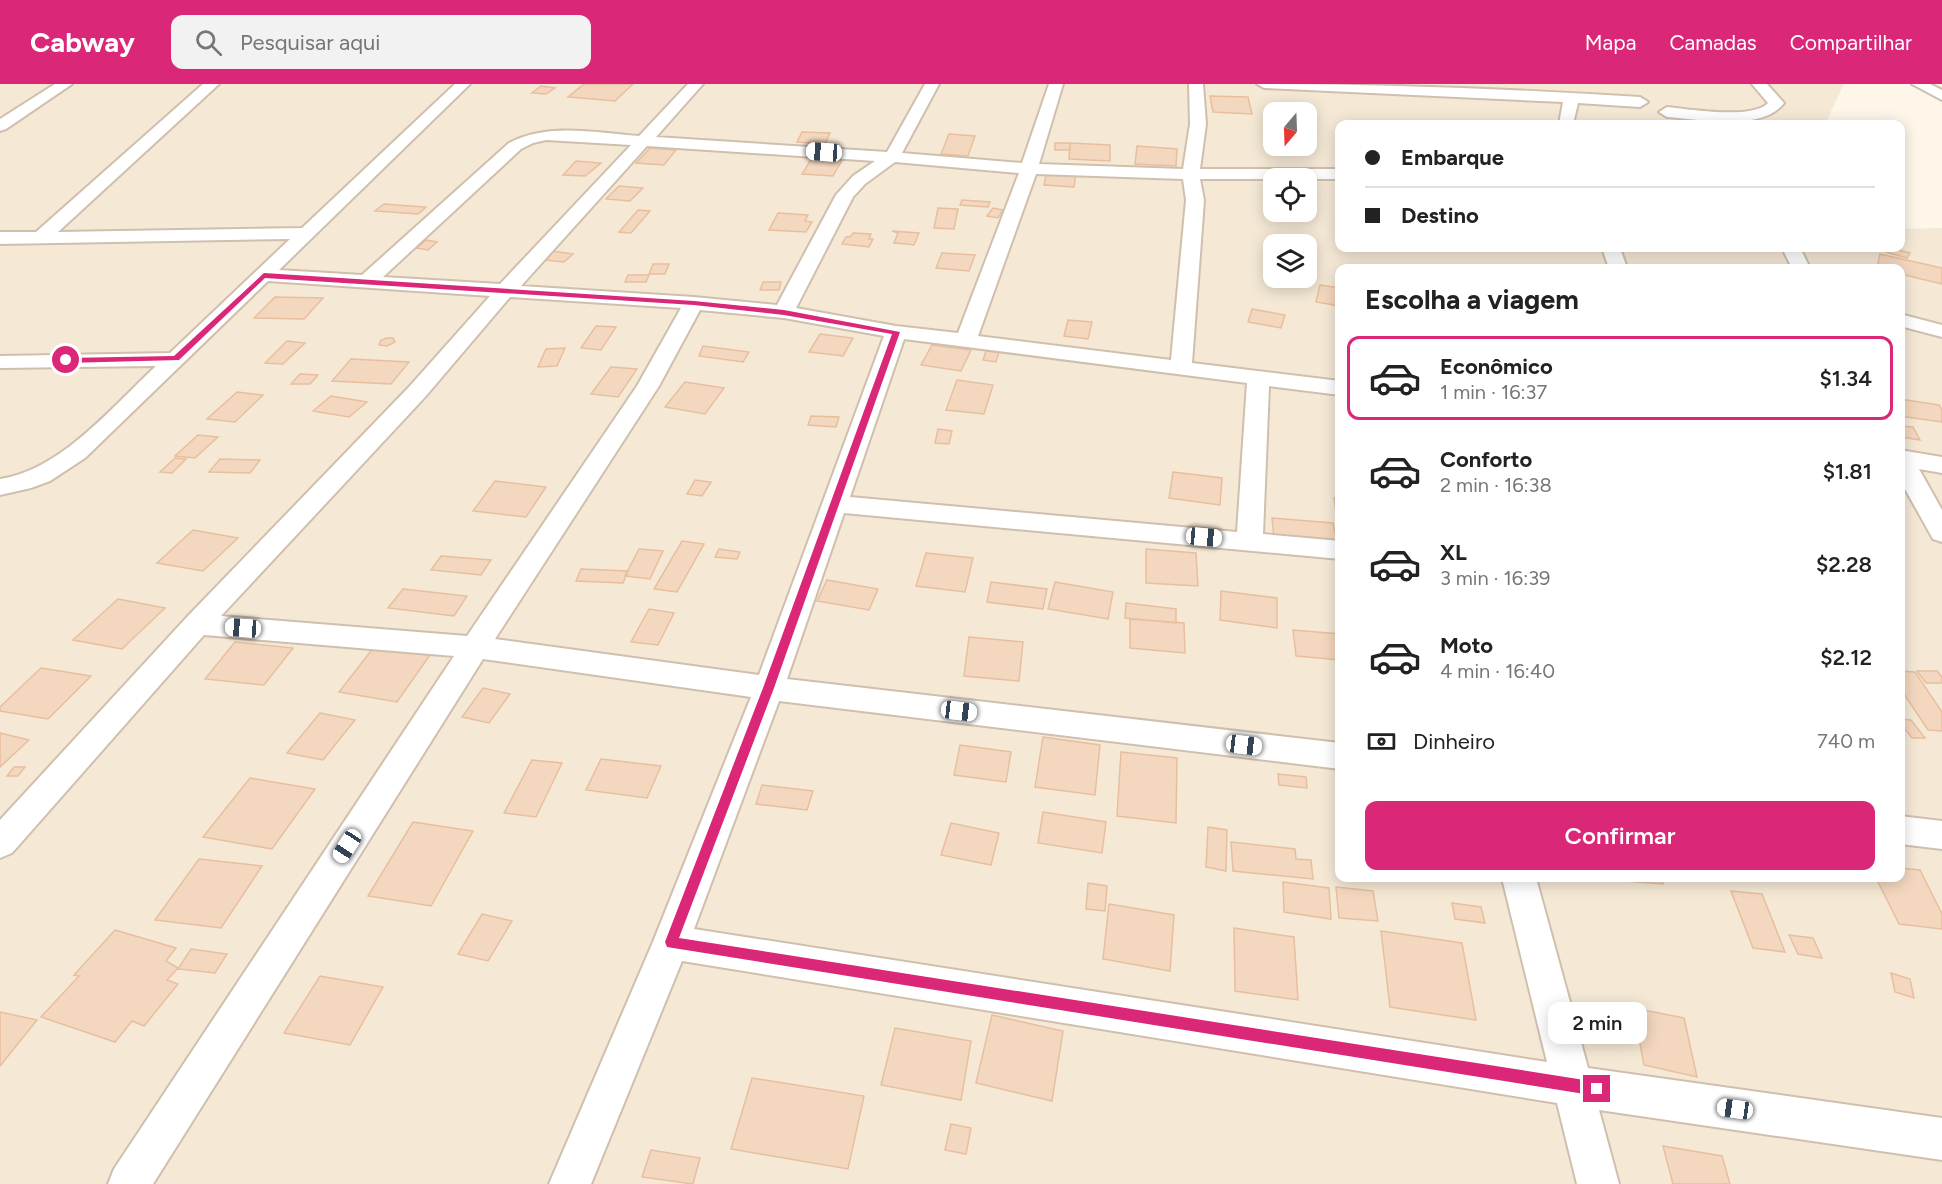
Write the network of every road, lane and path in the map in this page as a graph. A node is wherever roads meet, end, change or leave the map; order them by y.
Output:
1 (65, 84) edge
2 (212, 84) edge
3 (464, 84) edge
4 (696, 84) edge
5 (932, 84) edge
6 (1056, 84) edge
7 (1196, 84) edge
8 (1264, 84) edge
9 (1514, 84) edge
10 (1618, 84) edge
11 (1760, 84) edge
12 (1919, 84) edge
13 (1336, 86) edge
14 (1942, 96) edge
15 (1543, 97) junction
16 (1571, 99) junction
17 (1640, 102) junction
18 (1667, 112) junction
19 (1567, 120) edge
20 (1677, 120) edge
21 (0, 126) edge
22 (642, 141) junction
23 (892, 157) junction
24 (1029, 169) junction
25 (1191, 174) junction
26 (1335, 174) edge
27 (309, 233) junction
28 (42, 236) junction
29 (0, 238) edge
30 (264, 275) junction
31 (366, 282) junction
32 (505, 291) junction
33 (694, 303) junction
34 (784, 312) junction
35 (1905, 321) edge
36 (1942, 331) edge
37 (896, 332) junction
38 (966, 340) junction
39 (176, 358) junction
40 (0, 362) edge
41 (1181, 368) junction
42 (1258, 378) junction
43 (1335, 387) edge
44 (1905, 459) edge
45 (1905, 465) edge
46 (1942, 465) edge
47 (0, 487) edge
48 (835, 504) junction
49 (1942, 533) edge
50 (1250, 541) junction
51 (1335, 550) edge
52 (197, 624) junction
53 (475, 647) junction
54 (768, 688) junction
55 (1335, 755) edge
56 (1905, 831) edge
57 (1942, 835) edge
58 (0, 843) edge
59 (1520, 882) edge
60 (671, 942) junction
61 (1574, 1086) junction
62 (1942, 1139) edge
63 (129, 1184) edge
64 (570, 1184) edge
65 (1598, 1184) edge

1 - 21 street
2 - 28 street
3 - 27 street
4 - 22 street
5 - 23 street
6 - 24 street
7 - 25 street
8 - 13 street
9 - 15 street
10 - 17 street
11 - 18 street
12 - 14 street
13 - 15 street
15 - 16 street
16 - 17 street
16 - 19 street
17 - 18 street
18 - 20 street
22 - 23 street
22 - 31 street
22 - 32 street
23 - 24 street
23 - 34 street
24 - 25 street
24 - 38 street
25 - 26 street
25 - 41 street
27 - 28 street
27 - 30 street
28 - 29 street
30 - 31 street
30 - 39 street
31 - 32 street
32 - 33 street
32 - 52 street
33 - 34 street
33 - 53 street
34 - 37 street
35 - 36 street
37 - 38 street
37 - 48 street
38 - 41 street
39 - 40 street
39 - 47 street
41 - 42 street
42 - 43 street
42 - 50 street
44 - 46 street
45 - 49 street
48 - 50 street
48 - 54 street
50 - 51 street
52 - 53 street
52 - 58 street
53 - 54 street
53 - 63 street
54 - 55 street
54 - 60 street
56 - 57 street
59 - 61 street
60 - 61 street
60 - 64 street
61 - 62 street
61 - 65 street

